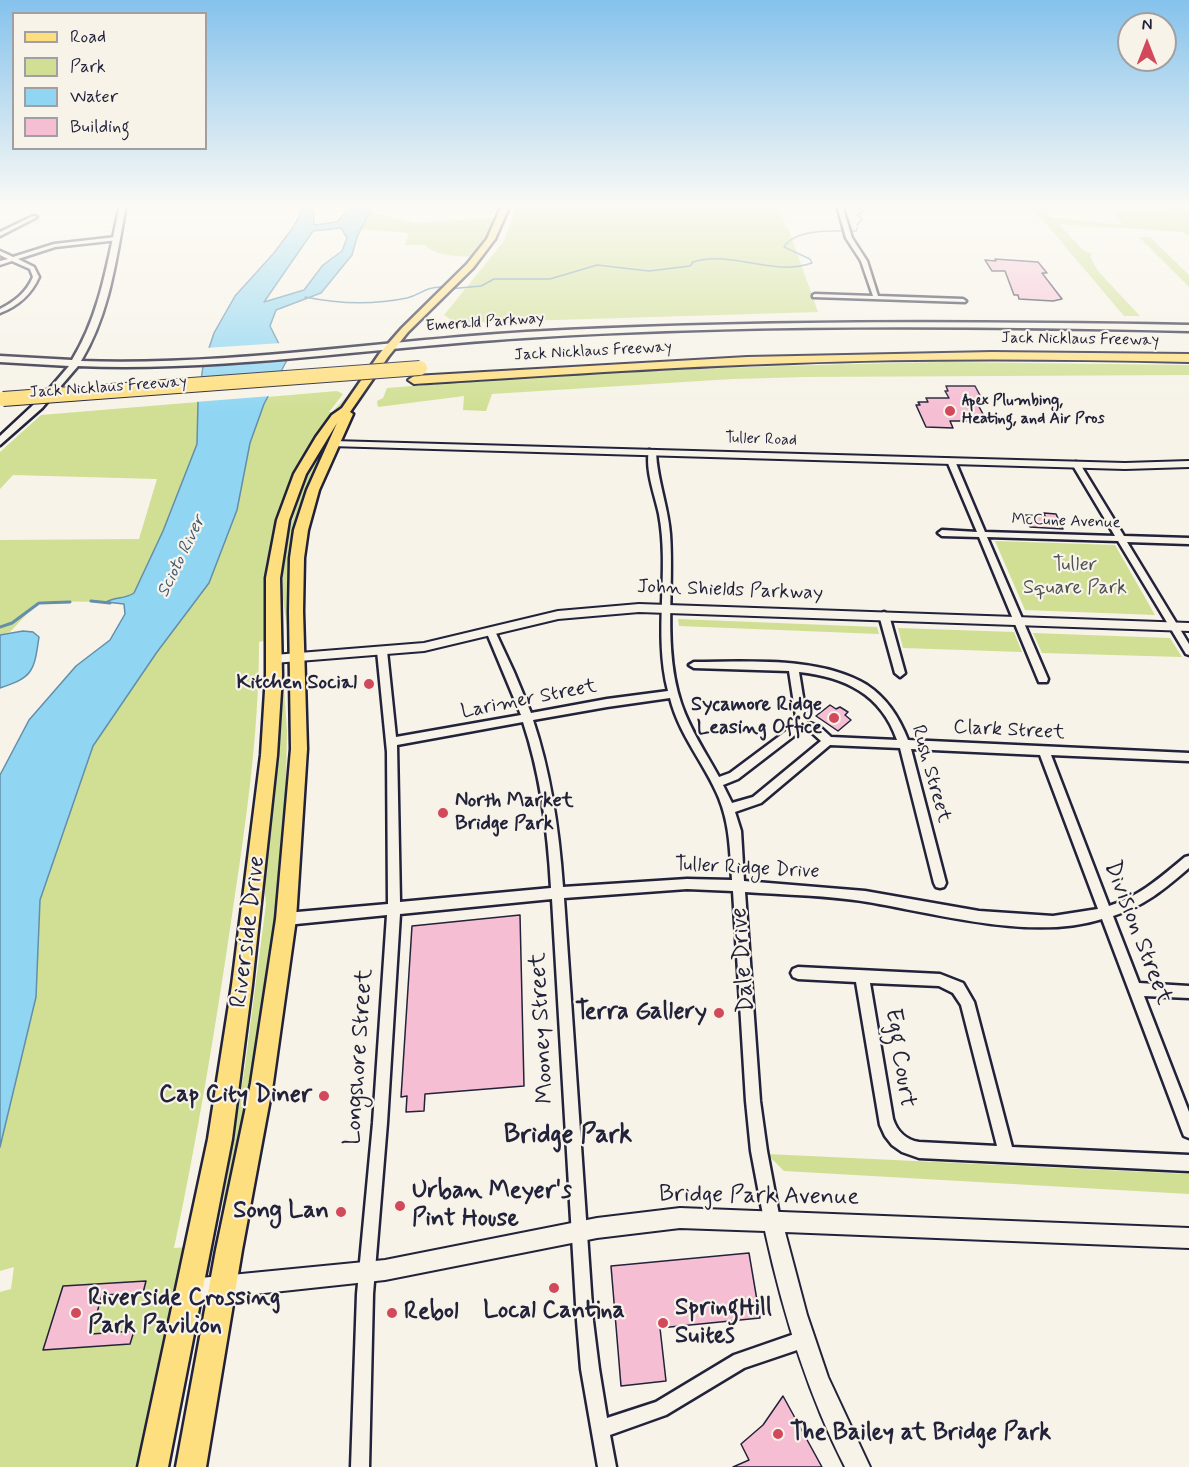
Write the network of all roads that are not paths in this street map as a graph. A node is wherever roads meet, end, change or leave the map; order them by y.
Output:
1 (35, 273) edge
2 (110, 273) edge
3 (462, 273) edge
4 (868, 273) edge
5 (815, 296) dead end
6 (876, 298) junction
7 (963, 301) dead end
8 (0, 311) edge
9 (1189, 326) edge
10 (395, 342) junction
11 (1189, 348) edge
12 (0, 353) edge
13 (1189, 358) edge
14 (0, 359) edge
15 (77, 360) junction
16 (417, 374) junction
17 (1, 404) edge
18 (346, 410) junction
19 (0, 442) edge
20 (333, 444) junction
21 (652, 452) junction
22 (951, 461) junction
23 (1076, 464) junction
24 (1189, 464) edge
25 (942, 533) dead end
26 (982, 534) junction
27 (1122, 539) junction
28 (1189, 542) edge
29 (667, 608) junction
30 (884, 615) junction
31 (1018, 620) junction
32 (1173, 626) junction
33 (1189, 627) edge
34 (491, 631) junction
35 (382, 651) junction
36 (1189, 652) edge
37 (298, 657) junction
38 (274, 659) junction
39 (694, 665) dead end
40 (794, 669) junction
41 (900, 673) dead end
42 (1043, 679) dead end
43 (673, 694) junction
44 (527, 719) junction
45 (802, 724) junction
46 (828, 741) junction
47 (392, 742) junction
48 (906, 744) junction
49 (1044, 750) junction
50 (1189, 756) edge
51 (718, 782) junction
52 (729, 808) junction
53 (1189, 861) edge
54 (940, 883) dead end
55 (739, 886) junction
56 (559, 892) junction
57 (393, 909) junction
58 (1106, 913) junction
59 (286, 919) junction
60 (798, 973) dead end
61 (862, 977) junction
62 (1135, 989) junction
63 (1189, 992) edge
64 (1189, 1131) edge
65 (1006, 1155) junction
66 (1189, 1163) edge
67 (772, 1220) junction
68 (580, 1232) junction
69 (1189, 1238) edge
70 (366, 1272) junction
71 (223, 1287) junction
72 (190, 1290) junction
73 (803, 1340) junction
74 (600, 1429) junction
75 (153, 1467) edge
76 (191, 1467) edge
77 (360, 1467) edge
78 (607, 1467) edge
79 (858, 1467) edge

1 - 8 street
2 - 15 main road
3 - 10 main road, Riverside Drive
4 - 6 street
5 - 6 street
6 - 7 street
9 - 10 main road, Emerald Parkway
10 - 15 main road, Emerald Parkway
10 - 18 main road, Riverside Drive
11 - 16 highway, Jack Nicklaus Freeway
12 - 15 main road, Emerald Parkway
13 - 16 highway, Jack Nicklaus Freeway
14 - 15 main road, Emerald Parkway
15 - 19 main road
16 - 17 highway, Jack Nicklaus Freeway
18 - 20 main road, Riverside Drive
18 - 38 main road, Riverside Drive
20 - 21 street, Tuller Road
20 - 37 main road, Riverside Drive
21 - 22 street, Tuller Road
21 - 29 street, Dale Drive
22 - 23 street, Tuller Road
22 - 26 street
23 - 24 street, Tuller Road
23 - 27 street
25 - 26 street, McCune Avenue
26 - 27 street, McCune Avenue
26 - 31 street
27 - 28 street, McCune Avenue
27 - 32 street
29 - 30 street, John Shields Parkway
29 - 34 street, John Shields Parkway
29 - 43 street, Dale Drive
30 - 31 street, John Shields Parkway
30 - 41 street
31 - 32 street, John Shields Parkway
31 - 42 street
32 - 33 street, John Shields Parkway
32 - 36 street
34 - 35 street, John Shields Parkway
34 - 44 street, Mooney Street
35 - 37 street, John Shields Parkway
35 - 47 street, Longshore Street
37 - 38 street, John Shields Parkway
37 - 59 main road, Riverside Drive
38 - 72 main road, Riverside Drive
39 - 40 street, Rush Street
40 - 45 street
40 - 48 street, Rush Street
43 - 44 street, Larimer Street
43 - 51 street, Dale Drive
44 - 47 street, Larimer Street
44 - 56 street, Mooney Street
45 - 46 street
45 - 51 street
46 - 48 street, Clark Street
46 - 52 street
47 - 57 street, Longshore Street
48 - 49 street, Clark Street
48 - 54 street, Rush Street
49 - 50 street, Clark Street
49 - 58 street, Division Street
51 - 52 street, Dale Drive
52 - 55 street, Dale Drive
53 - 58 street, Tuller Ridge Drive
55 - 56 street, Tuller Ridge Drive
55 - 58 street, Tuller Ridge Drive
55 - 67 street, Dale Drive
56 - 57 street, Tuller Ridge Drive
56 - 68 street, Mooney Street
57 - 59 street, Tuller Ridge Drive
57 - 70 street, Longshore Street
58 - 62 street, Division Street
59 - 71 main road, Riverside Drive
60 - 61 street, Egg Court
61 - 65 street, Egg Court
61 - 65 street, Egg Court
62 - 63 street
62 - 64 street, Division Street
65 - 66 street, Egg Court
67 - 68 street, Bridge Park Avenue
67 - 69 street, Bridge Park Avenue
67 - 73 street, Dale Drive
68 - 70 street, Bridge Park Avenue
68 - 74 street, Mooney Street
70 - 71 street, Bridge Park Avenue
70 - 77 street, Longshore Street
71 - 72 street, Bridge Park Avenue
71 - 76 main road, Riverside Drive
72 - 75 main road, Riverside Drive
73 - 74 street
73 - 79 street, Dale Drive
74 - 78 street, Mooney Street

